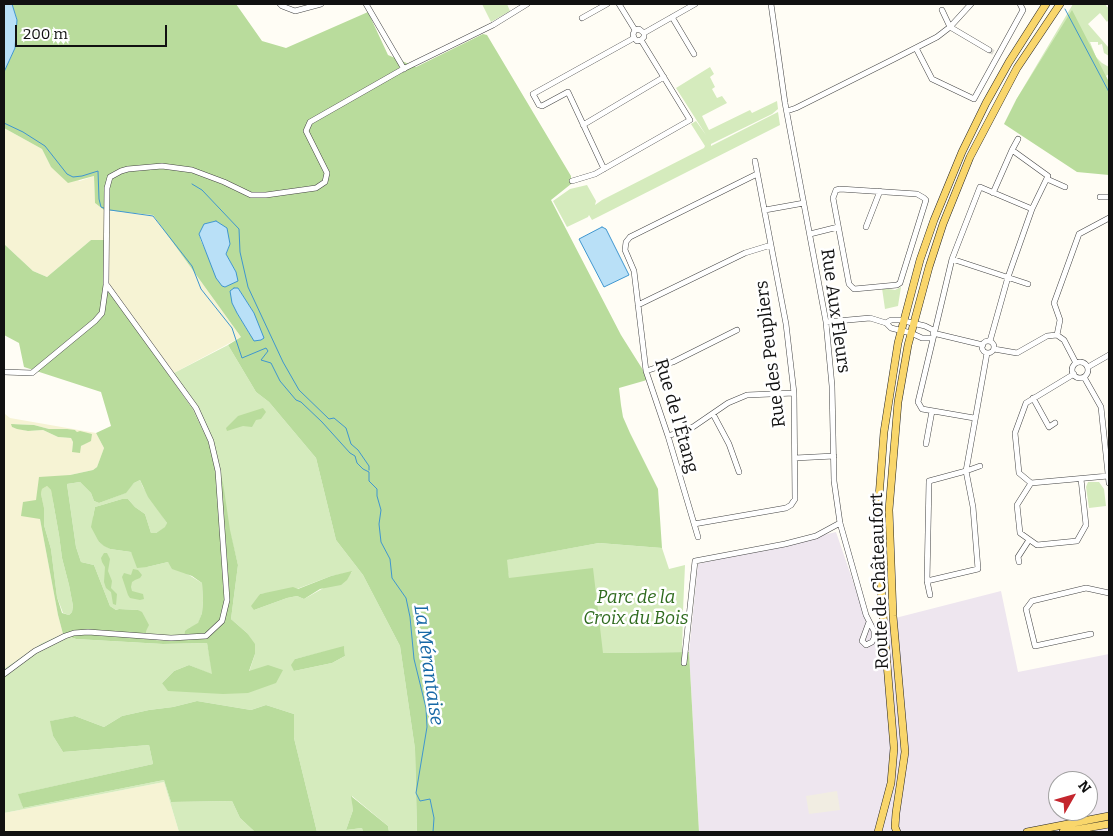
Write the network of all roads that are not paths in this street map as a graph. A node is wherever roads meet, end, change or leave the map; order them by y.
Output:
1 (280, 4) edge
2 (321, 4) edge
3 (366, 4) edge
4 (527, 4) edge
5 (607, 4) edge
6 (619, 4) edge
7 (695, 4) edge
8 (772, 4) edge
9 (971, 4) edge
10 (1020, 4) edge
11 (1046, 4) edge
12 (1060, 4) edge
13 (942, 10) dead end
14 (672, 17) junction
15 (582, 18) dead end
16 (950, 27) junction
17 (635, 30) junction
18 (644, 32) junction
19 (634, 38) junction
20 (642, 40) junction
21 (916, 48) junction
22 (989, 50) tunnel mouth
23 (694, 54) dead end
24 (406, 68) junction
25 (664, 77) junction
26 (787, 111) junction
27 (583, 125) junction
28 (1018, 139) dead end
29 (1012, 150) junction
30 (755, 161) dead end
31 (604, 169) junction
32 (757, 174) junction
33 (1047, 179) junction
34 (572, 181) dead end
35 (1064, 187) dead end
36 (880, 191) junction
37 (993, 193) junction
38 (1100, 197) dead end
39 (1109, 197) edge
40 (804, 203) junction
41 (1032, 209) junction
42 (765, 210) junction
43 (1109, 218) edge
44 (838, 227) junction
45 (866, 227) dead end
46 (810, 234) junction
47 (771, 245) junction
48 (952, 259) junction
49 (1008, 277) junction
50 (106, 284) junction
51 (1028, 284) dead end
52 (638, 305) junction
53 (904, 321) junction
54 (826, 322) junction
55 (886, 323) junction
56 (914, 324) junction
57 (737, 330) dead end
58 (907, 332) junction
59 (933, 334) junction
60 (1056, 335) junction
61 (990, 341) junction
62 (983, 344) junction
63 (994, 349) junction
64 (987, 353) junction
65 (1109, 355) edge
66 (1076, 363) junction
67 (1088, 367) junction
68 (646, 371) junction
69 (4, 372) edge
70 (1074, 374) junction
71 (1084, 377) junction
72 (794, 394) junction
73 (1033, 398) junction
74 (932, 411) junction
75 (713, 414) junction
76 (974, 418) junction
77 (1055, 423) dead end
78 (668, 436) junction
79 (926, 444) dead end
80 (834, 456) junction
81 (795, 458) junction
82 (980, 466) dead end
83 (966, 471) junction
84 (738, 472) dead end
85 (1108, 476) edge
86 (1081, 478) junction
87 (1031, 483) junction
88 (1109, 483) edge
89 (840, 523) junction
90 (694, 524) junction
91 (698, 537) dead end
92 (1029, 540) junction
93 (1019, 562) dead end
94 (927, 581) junction
95 (1109, 593) edge
96 (930, 595) dead end
97 (869, 622) dead end
98 (1091, 634) dead end
99 (684, 663) dead end
100 (4, 674) edge
101 (1109, 816) edge
102 (1109, 824) edge
103 (878, 832) edge
104 (897, 832) edge
105 (1027, 832) edge
106 (1063, 832) edge

1 - 2 street
3 - 24 street
4 - 24 street
5 - 15 street
6 - 17 street
7 - 14 street
8 - 26 street, Rue Aux Fleurs
9 - 16 street
10 - 21 street
11 - 53 main road, Route de Châteaufort
12 - 56 main road, Route de Châteaufort
13 - 16 street
14 - 18 street
14 - 23 street
16 - 21 street
16 - 22 street
17 - 18 street
17 - 19 street
18 - 20 street
19 - 20 street
19 - 27 street
20 - 25 street
21 - 26 street
24 - 50 street
25 - 27 street
25 - 31 street
26 - 40 street, Rue Aux Fleurs
27 - 31 street
28 - 29 street
29 - 33 street
29 - 37 street
30 - 32 street, Rue des Peupliers
31 - 34 street
32 - 42 street, Rue des Peupliers
32 - 52 street, Rue de l'Étang
33 - 35 street
33 - 41 street
36 - 44 street
36 - 44 street
36 - 45 street
37 - 41 street
37 - 48 street
38 - 39 street
40 - 42 street
40 - 46 street, Rue Aux Fleurs
41 - 49 street
42 - 47 street, Rue des Peupliers
43 - 60 street
44 - 46 street
46 - 54 street, Rue Aux Fleurs
47 - 52 street
47 - 72 street, Rue des Peupliers
48 - 49 street
48 - 59 street
49 - 51 street
49 - 61 street
50 - 69 street
50 - 100 street
52 - 68 street, Rue de l'Étang
53 - 55 street
53 - 56 street
53 - 58 main road, Route de Châteaufort
54 - 55 street
54 - 80 street, Rue Aux Fleurs
55 - 58 street
56 - 58 main road, Route de Châteaufort
56 - 59 street
57 - 68 street
58 - 59 street
58 - 103 main road, Route de Châteaufort
58 - 104 main road, Route de Châteaufort
59 - 62 street
59 - 74 street
60 - 63 street
60 - 66 street
61 - 62 street
61 - 63 street
62 - 64 street
63 - 64 street
64 - 76 street
65 - 67 street
66 - 67 street
66 - 70 street
67 - 71 street
68 - 78 street, Rue de l'Étang
70 - 71 street
70 - 73 street
71 - 85 street
72 - 75 street
72 - 81 street, Rue des Peupliers
73 - 77 street
73 - 87 street
74 - 76 street
74 - 79 street
75 - 78 street
75 - 84 street
76 - 83 street
78 - 90 street, Rue de l'Étang
80 - 81 street
80 - 89 street, Rue Aux Fleurs
81 - 90 street, Rue des Peupliers
82 - 83 street
83 - 94 street
83 - 94 street
85 - 86 street
85 - 88 street
86 - 87 street
86 - 92 street
87 - 92 street
89 - 97 street, Rue Aux Fleurs
89 - 99 street
90 - 91 street, Rue de l'Étang
92 - 93 street
94 - 96 street
95 - 98 street
101 - 105 main road
102 - 106 main road

